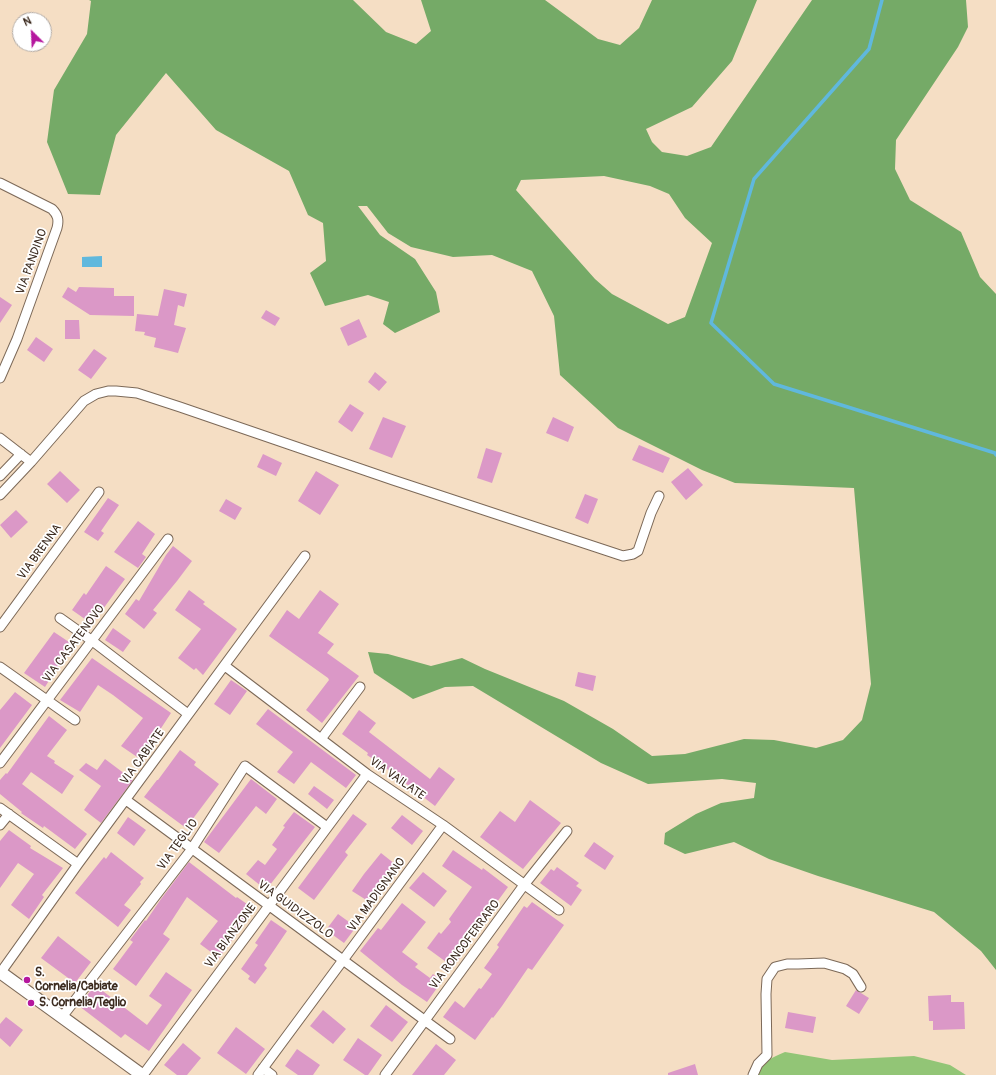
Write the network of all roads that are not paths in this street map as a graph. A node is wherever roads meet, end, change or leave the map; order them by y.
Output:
1 (0, 183) edge
2 (0, 378) edge
3 (0, 438) edge
4 (21, 454) junction
5 (31, 462) junction
6 (0, 476) edge
7 (99, 492) dead end
8 (0, 495) edge
9 (659, 496) dead end
10 (168, 539) dead end
11 (305, 556) dead end
12 (60, 618) dead end
13 (0, 627) edge
14 (92, 640) junction
15 (225, 666) junction
16 (0, 667) edge
17 (360, 687) dead end
18 (46, 701) junction
19 (188, 714) junction
20 (76, 720) dead end
21 (321, 739) junction
22 (0, 763) edge
23 (367, 774) junction
24 (126, 800) junction
25 (0, 808) edge
26 (9, 814) junction
27 (0, 825) edge
28 (443, 825) junction
29 (327, 827) junction
30 (567, 831) dead end
31 (191, 850) junction
32 (78, 864) junction
33 (524, 885) junction
34 (268, 906) junction
35 (559, 910) dead end
36 (343, 961) junction
37 (0, 972) edge
38 (861, 987) dead end
39 (62, 1016) junction
40 (424, 1021) junction
41 (450, 1040) dead end
42 (260, 1071) edge
43 (142, 1075) edge
44 (272, 1075) edge
45 (385, 1075) edge
46 (753, 1075) edge

1 - 2 street, VIA PANDINO
3 - 4 street
4 - 5 street
4 - 6 street
5 - 8 street
5 - 9 street
7 - 13 street, VIA BRENNA
10 - 14 street, VIA CASATENOVO
11 - 15 street, VIA CABIATE
12 - 14 street
14 - 18 street, VIA CASATENOVO
14 - 19 street
15 - 19 street, VIA CABIATE
15 - 21 street, VIA VAILATE
16 - 18 street
17 - 21 street
18 - 20 street
18 - 22 street, VIA CASATENOVO
19 - 24 street, VIA CABIATE
21 - 23 street, VIA VAILATE
23 - 28 street, VIA VAILATE
23 - 29 street, VIA BIANZONE
24 - 31 street, VIA GUIDIZZOLO
24 - 32 street, VIA CABIATE
25 - 26 street
26 - 27 street
26 - 32 street
28 - 33 street, VIA VAILATE
28 - 36 street, VIA MADIGNANO
29 - 31 street, VIA TEGLIO
29 - 34 street, VIA BIANZONE
30 - 33 street, VIA RONCOFERRARO
31 - 34 street, VIA GUIDIZZOLO
31 - 39 street, VIA TEGLIO
32 - 37 street, VIA CABIATE
33 - 35 street, VIA VAILATE
33 - 40 street, VIA RONCOFERRARO
34 - 36 street, VIA GUIDIZZOLO
34 - 43 street, VIA BIANZONE
36 - 40 street, VIA GUIDIZZOLO
36 - 42 street, VIA MADIGNANO
37 - 39 street
38 - 46 street
39 - 43 street
40 - 41 street, VIA GUIDIZZOLO
40 - 45 street, VIA RONCOFERRARO
42 - 44 street

